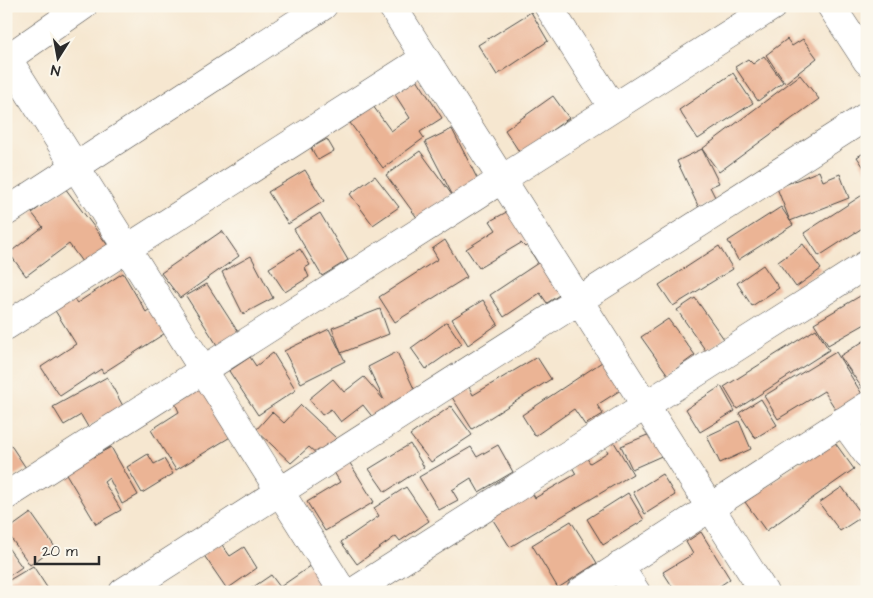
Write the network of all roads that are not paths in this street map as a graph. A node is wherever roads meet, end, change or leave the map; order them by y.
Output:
1 (83, 6) edge
2 (323, 6) edge
3 (392, 6) edge
4 (773, 6) edge
5 (831, 6) edge
6 (558, 10) edge
7 (7, 57) edge
8 (425, 58) junction
9 (867, 62) edge
10 (613, 108) junction
11 (867, 116) edge
12 (76, 167) junction
13 (502, 179) junction
14 (6, 212) edge
15 (127, 248) junction
16 (867, 264) edge
17 (578, 300) junction
18 (6, 326) edge
19 (204, 370) junction
20 (645, 405) junction
21 (867, 406) edge
22 (844, 421) junction
23 (867, 454) edge
24 (280, 491) junction
25 (6, 496) edge
26 (710, 507) junction
27 (619, 566) junction
28 (123, 592) edge
29 (343, 592) edge
30 (353, 592) edge
31 (580, 592) edge
32 (636, 592) edge
33 (764, 592) edge

1 - 7 street
2 - 12 street
3 - 8 street
4 - 10 street
5 - 9 street
6 - 10 street
7 - 12 street
8 - 13 street
8 - 15 street
10 - 13 street
11 - 17 street
12 - 14 street
12 - 15 street
13 - 17 street
13 - 19 street
15 - 18 street
15 - 19 street
16 - 20 street
17 - 20 street
17 - 24 street
19 - 24 street
19 - 25 street
20 - 26 street
20 - 30 street
21 - 22 street
22 - 23 street
22 - 26 street
24 - 28 street
24 - 29 street
26 - 27 street
26 - 33 street
27 - 31 street
27 - 32 street

